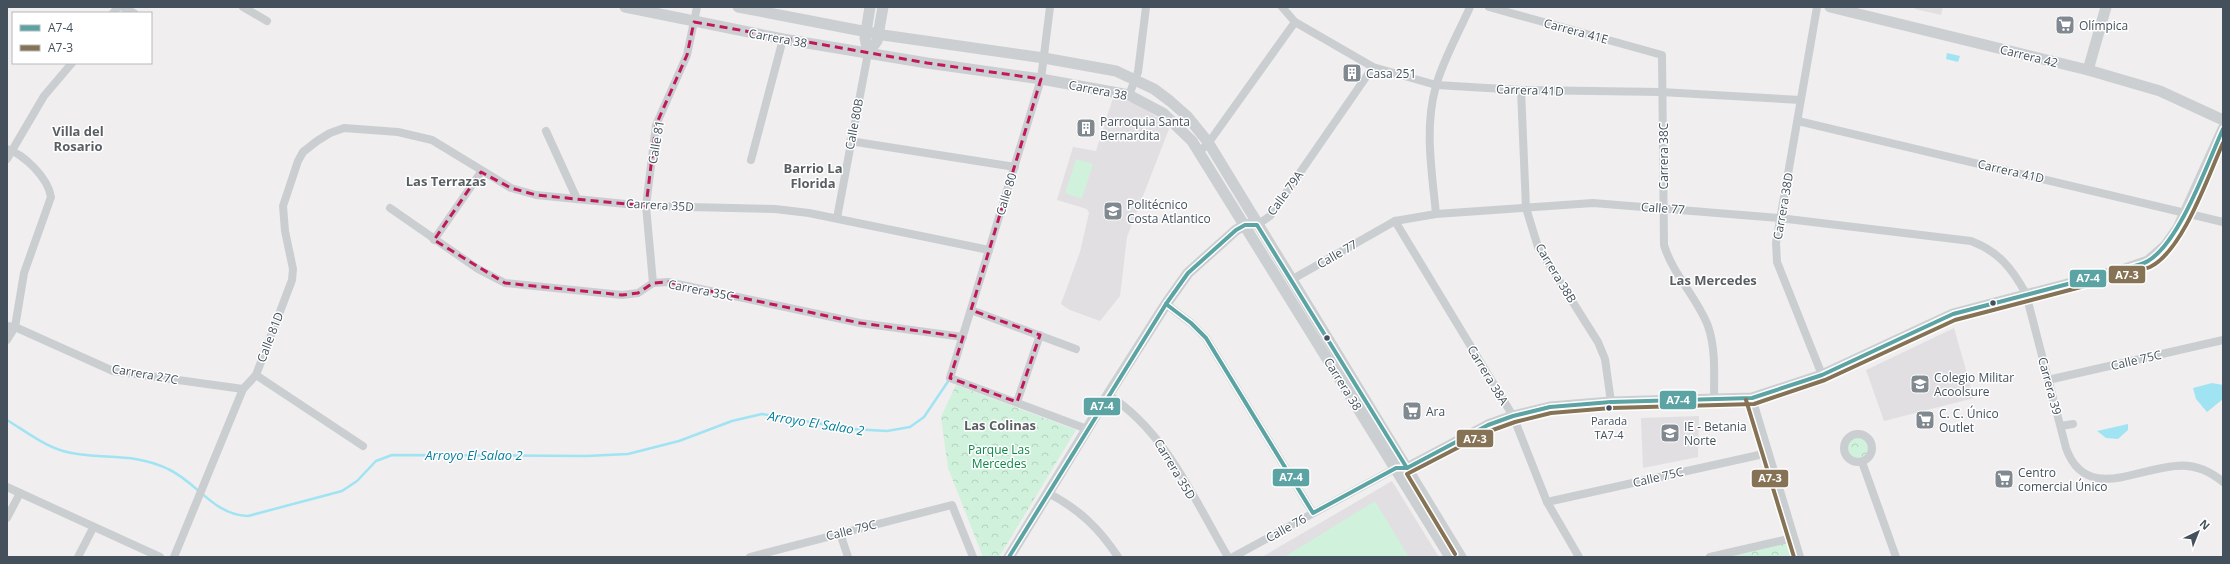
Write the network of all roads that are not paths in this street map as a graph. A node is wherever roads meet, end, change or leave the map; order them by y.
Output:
1 (122, 7) edge
2 (242, 7) edge
3 (626, 7) edge
4 (697, 7) edge
5 (738, 7) edge
6 (870, 7) edge
7 (883, 7) edge
8 (1050, 7) edge
9 (1146, 7) edge
10 (1282, 7) edge
11 (1470, 7) edge
12 (1489, 7) edge
13 (1817, 7) edge
14 (1830, 7) edge
15 (2106, 7) edge
16 (132, 12) edge
17 (267, 21) dead end
18 (694, 22) junction
19 (1295, 22) junction
20 (866, 32) junction
21 (878, 34) junction
22 (783, 39) junction
23 (868, 53) junction
24 (1662, 55) joint
25 (1044, 58) junction
26 (71, 64) edge
27 (1373, 67) junction
28 (2088, 70) junction
29 (1041, 79) junction
30 (1136, 79) junction
31 (1436, 85) junction
32 (1521, 90) junction
33 (1662, 92) junction
34 (1129, 95) junction
35 (1800, 100) junction
36 (2223, 120) edge
37 (1798, 121) junction
38 (344, 128) joint
39 (2223, 129) edge
40 (546, 131) dead end
41 (850, 141) junction
42 (1208, 142) junction
43 (9, 149) edge
44 (1199, 152) junction
45 (7, 159) edge
46 (751, 160) dead end
47 (1015, 166) junction
48 (481, 172) junction
49 (577, 199) junction
50 (646, 206) junction
51 (1663, 207) junction
52 (390, 208) dead end
53 (1526, 208) junction
54 (2185, 212) junction
55 (1436, 214) junction
56 (837, 218) junction
57 (1780, 218) junction
58 (1395, 221) junction
59 (2223, 222) edge
60 (1257, 224) junction
61 (1245, 225) junction
62 (434, 240) junction
63 (989, 250) junction
64 (1291, 280) junction
65 (653, 283) junction
66 (2026, 294) junction
67 (1166, 304) junction
68 (971, 310) junction
69 (11, 327) edge
70 (1040, 335) junction
71 (963, 337) junction
72 (7, 340) edge
73 (2223, 340) edge
74 (1076, 349) dead end
75 (256, 375) junction
76 (1822, 375) junction
77 (2048, 380) junction
78 (243, 389) junction
79 (1108, 395) junction
80 (1752, 398) junction
81 (1714, 400) junction
82 (1017, 402) junction
83 (1611, 402) junction
84 (1513, 416) junction
85 (2073, 424) dead end
86 (2061, 426) junction
87 (1087, 429) junction
88 (363, 446) dead end
89 (1768, 453) junction
90 (1862, 462) dead end
91 (1401, 468) junction
92 (2222, 479) edge
93 (7, 487) edge
94 (20, 493) junction
95 (1048, 493) junction
96 (1547, 502) junction
97 (1313, 513) junction
98 (7, 518) edge
99 (93, 528) junction
100 (840, 533) junction
101 (1793, 538) junction
102 (764, 555) edge
103 (78, 557) edge
104 (160, 557) edge
105 (174, 557) edge
106 (750, 557) edge
107 (848, 557) edge
108 (972, 557) edge
109 (1009, 557) edge
110 (1118, 557) edge
111 (1228, 557) edge
112 (1233, 557) edge
113 (1450, 557) edge
114 (1461, 557) edge
115 (1579, 557) edge
116 (1710, 557) edge
117 (1800, 557) edge
118 (1896, 557) edge

1 - 16 street
2 - 17 street
3 - 18 main road, Carrera 38
4 - 18 street, Calle 81
5 - 20 main road, Carrera 38
6 - 20 main road, Calle 80B
7 - 21 main road, Calle 80B
8 - 25 street, Calle 80
9 - 30 street
10 - 19 street, Carrera 41D
11 - 31 street
12 - 24 street, Carrera 41E
13 - 35 street, Carrera 38D
14 - 28 main road, Carrera 42
15 - 28 main road
18 - 22 main road, Carrera 38
18 - 50 street, Calle 81
19 - 27 street, Carrera 41D
19 - 42 street
20 - 21 main road, Carrera 38
20 - 23 main road, Calle 80B
21 - 23 main road, Calle 80B
21 - 25 main road, Carrera 38
22 - 23 main road, Carrera 38
22 - 46 street
23 - 29 main road, Carrera 38
23 - 41 street, Calle 80B
24 - 33 street, Carrera 38C
25 - 29 street, Calle 80
25 - 30 main road, Carrera 38
26 - 43 street
27 - 31 street, Carrera 41D
27 - 60 street, Calle 79A
28 - 36 main road, Carrera 42
29 - 34 main road, Carrera 38
29 - 47 street, Calle 80
30 - 34 street
30 - 42 main road, Carrera 38
31 - 32 street, Carrera 41D
31 - 55 street
32 - 33 street, Carrera 41D
32 - 53 street, Carrera 38B
33 - 35 street, Carrera 41D
33 - 51 street, Carrera 38C
34 - 44 main road, Carrera 38
35 - 37 street, Carrera 38D
37 - 54 street, Carrera 41D
37 - 57 street, Carrera 38D
38 - 48 street, Carrera 35D
38 - 75 street, Calle 81D
39 - 54 main road, Calle 76
40 - 49 street
41 - 47 street
41 - 56 street, Calle 80B
42 - 44 street
42 - 60 main road, Carrera 38
43 - 45 street
43 - 69 street
44 - 61 main road, Carrera 38
47 - 63 street, Calle 80
48 - 49 street, Carrera 35D
48 - 62 street
49 - 50 street, Carrera 35D
50 - 56 street, Carrera 35D
50 - 65 street, Calle 81
51 - 53 street, Calle 77
51 - 57 street, Calle 77
51 - 81 street, Carrera 38C
52 - 62 street, Carrera 35C
53 - 55 street, Calle 77
53 - 83 street, Carrera 38B
54 - 59 street, Carrera 41D
54 - 66 main road, Calle 76
55 - 58 street, Calle 77
56 - 63 street, Carrera 35D
57 - 66 street, Calle 77
57 - 76 street, Carrera 38D
58 - 64 street, Calle 77
58 - 84 street, Carrera 38A
60 - 61 main road, Calle 79A
60 - 64 main road, Carrera 38
61 - 67 main road
61 - 91 main road, Carrera 38
62 - 65 street, Carrera 35C
63 - 68 street, Calle 80
64 - 91 main road, Carrera 38
65 - 71 street, Carrera 35C
66 - 76 main road, Calle 76
66 - 77 street, Carrera 39
67 - 79 main road
67 - 97 street
68 - 70 street
68 - 71 street, Calle 80
69 - 72 street
69 - 78 street, Carrera 27C
70 - 74 street
70 - 82 street
71 - 82 street, Calle 80
73 - 77 street, Calle 75C
75 - 78 street, Calle 81D
75 - 88 street
76 - 80 main road, Calle 76
77 - 86 street, Carrera 39
78 - 105 street, Calle 81D
79 - 87 main road
79 - 111 street, Carrera 35D
80 - 81 main road, Calle 76
80 - 89 street
81 - 83 main road, Calle 76
82 - 87 street
83 - 84 main road, Calle 76
84 - 91 main road, Calle 76
84 - 96 street, Carrera 38A
85 - 86 street
86 - 92 street, Carrera 39
87 - 95 main road
89 - 96 street, Calle 75C
89 - 101 street
90 - 118 street
91 - 97 street, Calle 76
91 - 113 main road, Carrera 38
91 - 114 main road, Carrera 38
93 - 94 street
94 - 98 street
94 - 99 street
95 - 109 main road
95 - 110 street
96 - 115 street, Carrera 38A
97 - 112 street, Calle 76
99 - 103 street
99 - 104 street
100 - 102 street, Calle 79C
100 - 107 street
100 - 108 street, Calle 79C
101 - 116 street
101 - 117 street
102 - 106 street, Calle 79C

